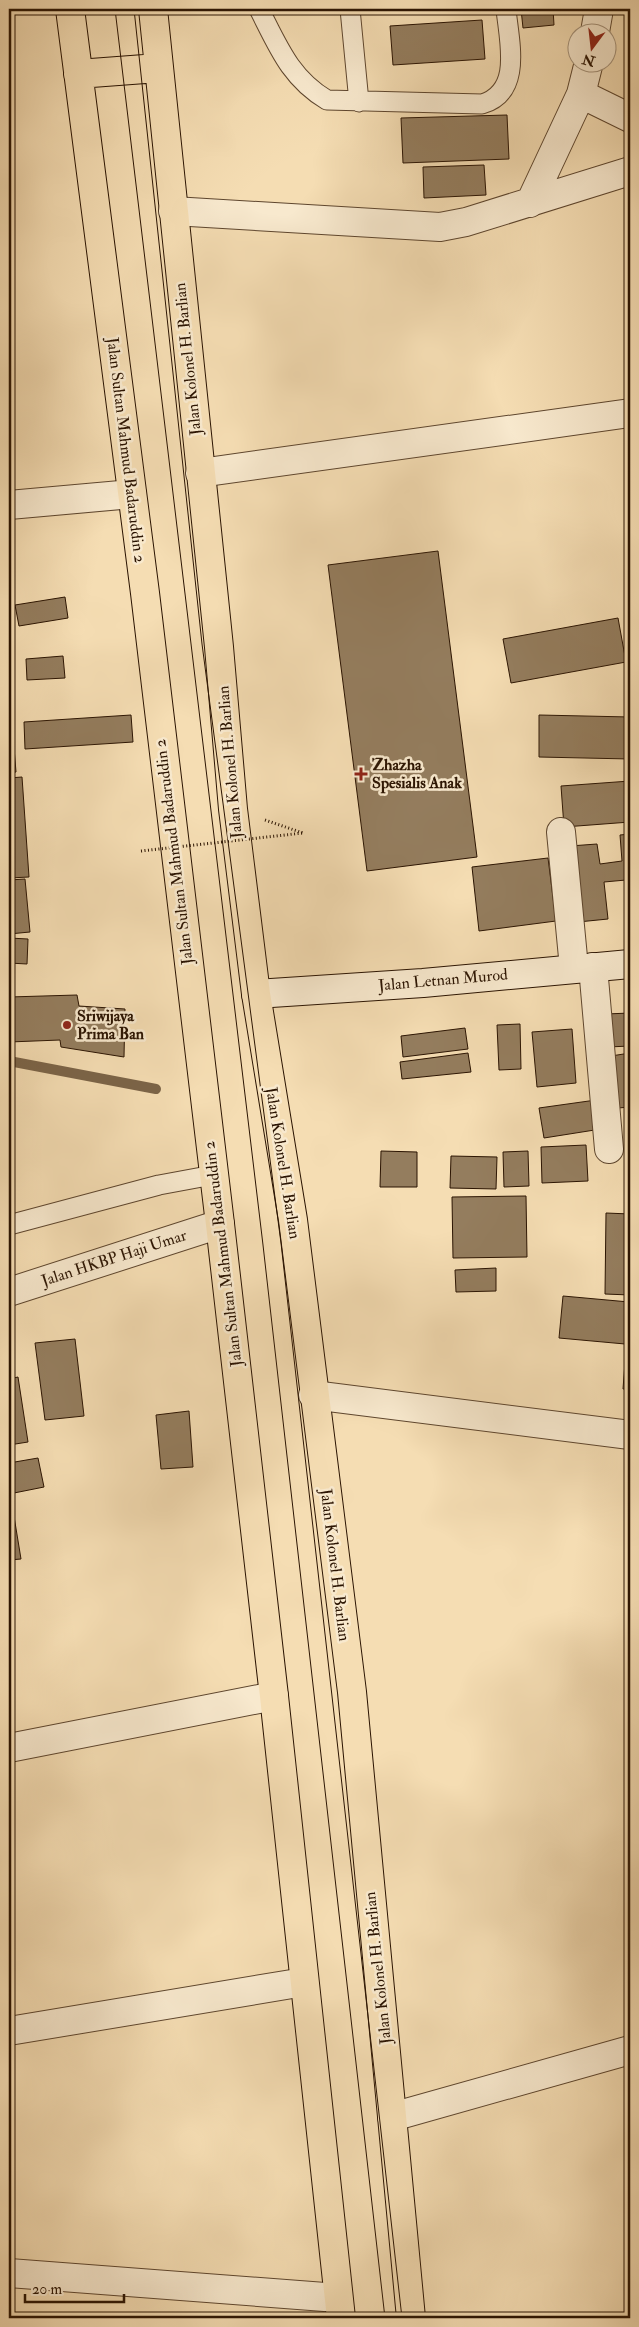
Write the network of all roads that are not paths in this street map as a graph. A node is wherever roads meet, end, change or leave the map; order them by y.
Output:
1 (70, 9) edge
2 (153, 9) edge
3 (259, 9) edge
4 (350, 9) edge
5 (506, 9) edge
6 (599, 9) edge
7 (597, 22) edge
8 (158, 68) junction
9 (586, 72) edge
10 (78, 74) junction
11 (581, 94) junction
12 (359, 102) junction
13 (630, 118) edge
14 (630, 171) edge
15 (530, 203) junction
16 (173, 211) junction
17 (630, 413) edge
18 (200, 473) junction
19 (132, 494) junction
20 (9, 505) edge
21 (561, 832) dead end
22 (630, 964) edge
23 (584, 967) junction
24 (256, 994) junction
25 (609, 1149) dead end
26 (213, 1176) junction
27 (220, 1224) junction
28 (9, 1225) edge
29 (9, 1292) edge
30 (313, 1395) junction
31 (630, 1436) edge
32 (274, 1696) junction
33 (9, 1748) edge
34 (304, 1982) junction
35 (9, 2031) edge
36 (630, 2050) edge
37 (392, 2117) junction
38 (9, 2274) edge
39 (339, 2308) edge
40 (411, 2318) edge

1 - 10 highway, Jalan Sultan Mahmud Badaruddin 2
2 - 8 highway, Jalan Kolonel H. Barlian
3 - 12 lane
4 - 12 lane
5 - 12 lane
6 - 7 street
8 - 10 highway
8 - 16 highway, Jalan Kolonel H. Barlian
9 - 11 street
10 - 19 highway, Jalan Sultan Mahmud Badaruddin 2
11 - 13 street
11 - 15 street
14 - 15 street
15 - 16 street
16 - 18 highway, Jalan Kolonel H. Barlian
17 - 18 street
18 - 24 highway, Jalan Kolonel H. Barlian
19 - 20 street
19 - 26 highway, Jalan Sultan Mahmud Badaruddin 2
21 - 23 street
22 - 23 street, Jalan Letnan Murod
23 - 24 street, Jalan Letnan Murod
23 - 25 street
24 - 30 highway, Jalan Kolonel H. Barlian
26 - 27 highway, Jalan Sultan Mahmud Badaruddin 2
26 - 28 lane
27 - 29 street, Jalan HKBP Haji Umar
27 - 32 highway, Jalan Sultan Mahmud Badaruddin 2
30 - 31 street
30 - 37 highway, Jalan Kolonel H. Barlian
32 - 33 street
32 - 34 highway
34 - 35 street
34 - 39 highway
36 - 37 street
37 - 40 highway, Jalan Kolonel H. Barlian
38 - 39 street

